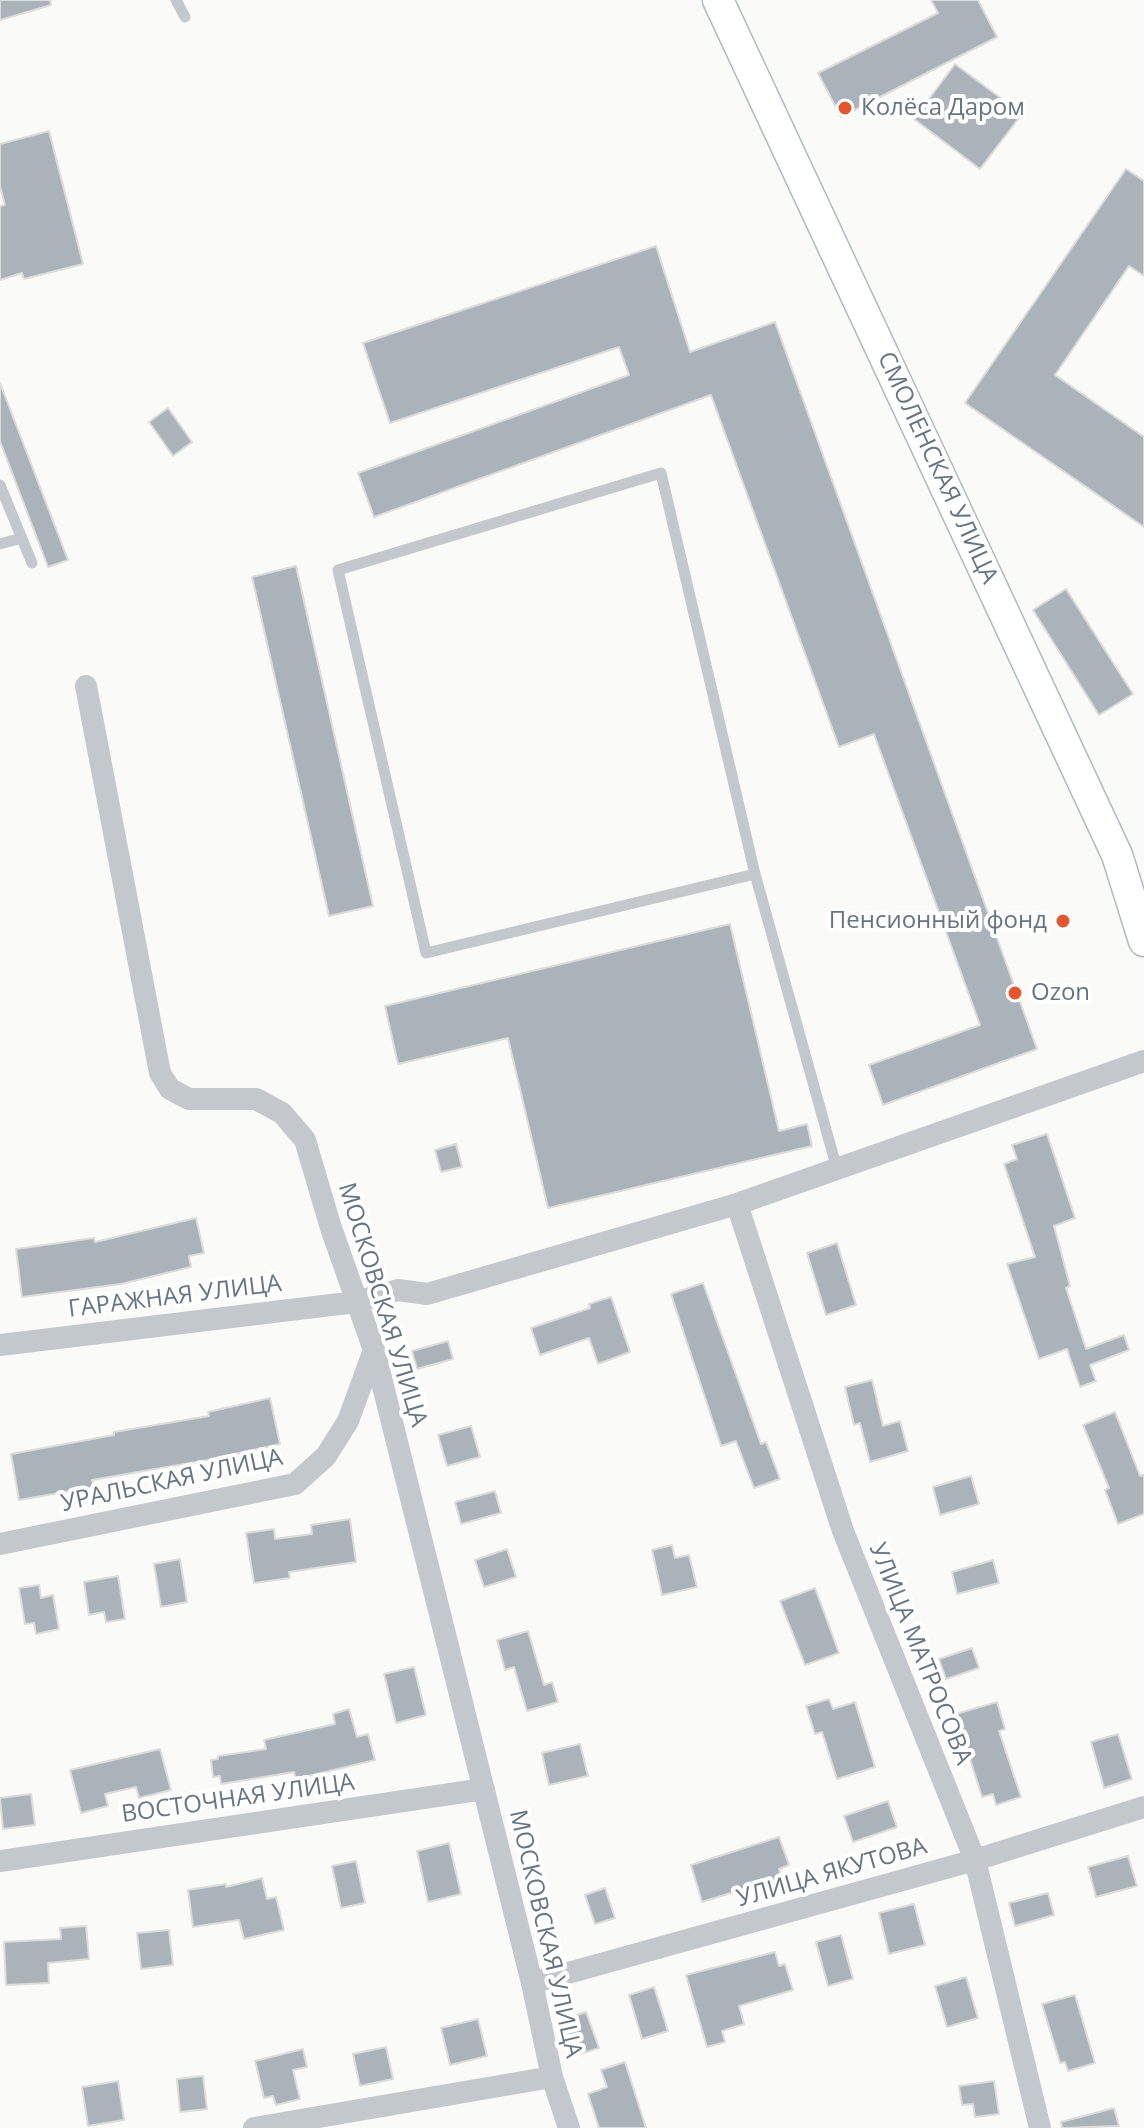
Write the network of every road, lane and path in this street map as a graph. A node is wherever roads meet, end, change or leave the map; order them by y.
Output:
1 (176, 0) edge
2 (718, 0) edge
3 (185, 17) dead end
4 (0, 485) edge
5 (22, 538) junction
6 (0, 544) edge
7 (32, 563) dead end
8 (86, 686) dead end
9 (755, 874) junction
10 (1144, 941) edge
11 (1144, 1061) edge
12 (837, 1169) junction
13 (737, 1204) junction
14 (356, 1302) junction
15 (0, 1345) edge
16 (374, 1350) junction
17 (0, 1544) edge
18 (484, 1789) junction
19 (1144, 1807) edge
20 (975, 1860) junction
21 (0, 1861) edge
22 (532, 1983) junction
23 (552, 2077) junction
24 (254, 2128) edge
25 (569, 2128) edge
26 (1040, 2128) edge

1 - 3 lane
2 - 10 main road, СМОЛЕНСКАЯ УЛИЦА
4 - 5 lane
5 - 6 lane
5 - 7 lane
8 - 14 street, МОСКОВСКАЯ УЛИЦА
9 - 9 lane
9 - 12 lane
11 - 12 street, ГАРАЖНАЯ УЛИЦА
12 - 13 street, ГАРАЖНАЯ УЛИЦА
13 - 14 street, ГАРАЖНАЯ УЛИЦА
13 - 20 street, УЛИЦА МАТРОСОВА
14 - 15 street, ГАРАЖНАЯ УЛИЦА
14 - 16 street, МОСКОВСКАЯ УЛИЦА
16 - 17 street, УРАЛЬСКАЯ УЛИЦА
16 - 18 street, МОСКОВСКАЯ УЛИЦА
18 - 21 street, ВОСТОЧНАЯ УЛИЦА
18 - 22 street, МОСКОВСКАЯ УЛИЦА
19 - 20 street, УЛИЦА ЯКУТОВА
20 - 22 street, УЛИЦА ЯКУТОВА
20 - 26 street, УЛИЦА МАТРОСОВА
22 - 23 street, МОСКОВСКАЯ УЛИЦА
23 - 24 street
23 - 25 street, МОСКОВСКАЯ УЛИЦА

